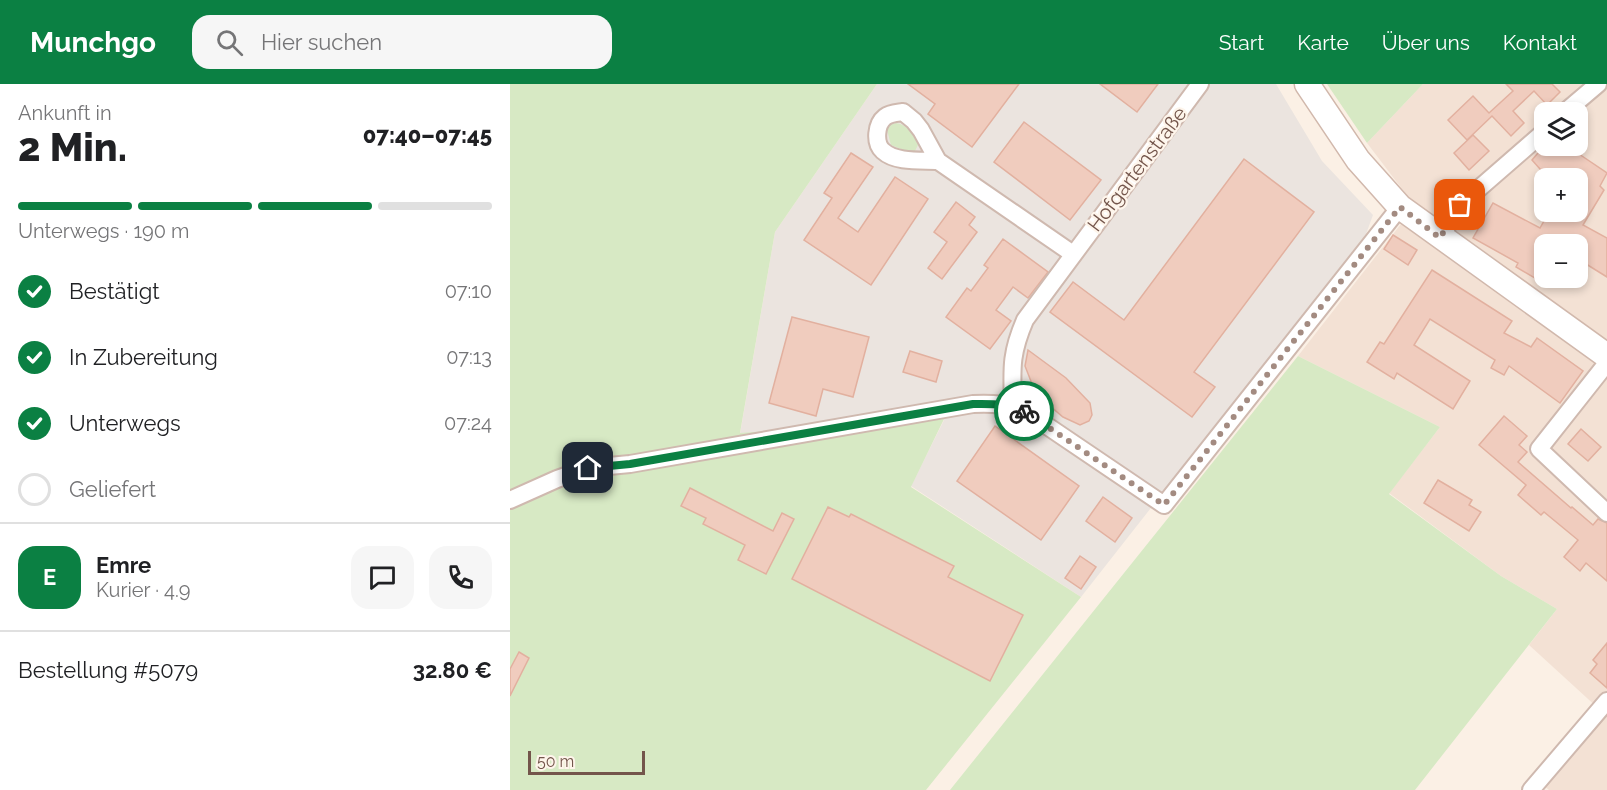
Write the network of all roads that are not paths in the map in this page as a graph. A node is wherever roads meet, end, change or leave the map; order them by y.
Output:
1 (1200, 84) edge
2 (1307, 84) edge
3 (1598, 84) edge
4 (1577, 102) edge
5 (1534, 140) edge
6 (938, 161) dead end
7 (1400, 207) junction
8 (1440, 238) junction
9 (1073, 254) junction
10 (1607, 356) edge
11 (1607, 363) edge
12 (1014, 406) junction
13 (510, 500) edge
14 (1607, 513) edge
15 (1606, 705) edge
16 (1531, 790) edge

1 - 9 street, Hofgartenstraße
2 - 7 main road
3 - 4 street
5 - 8 street
6 - 9 street
7 - 8 main road
7 - 12 street
8 - 10 main road
9 - 12 street, Hofgartenstraße
11 - 14 street
12 - 13 street
15 - 16 street

